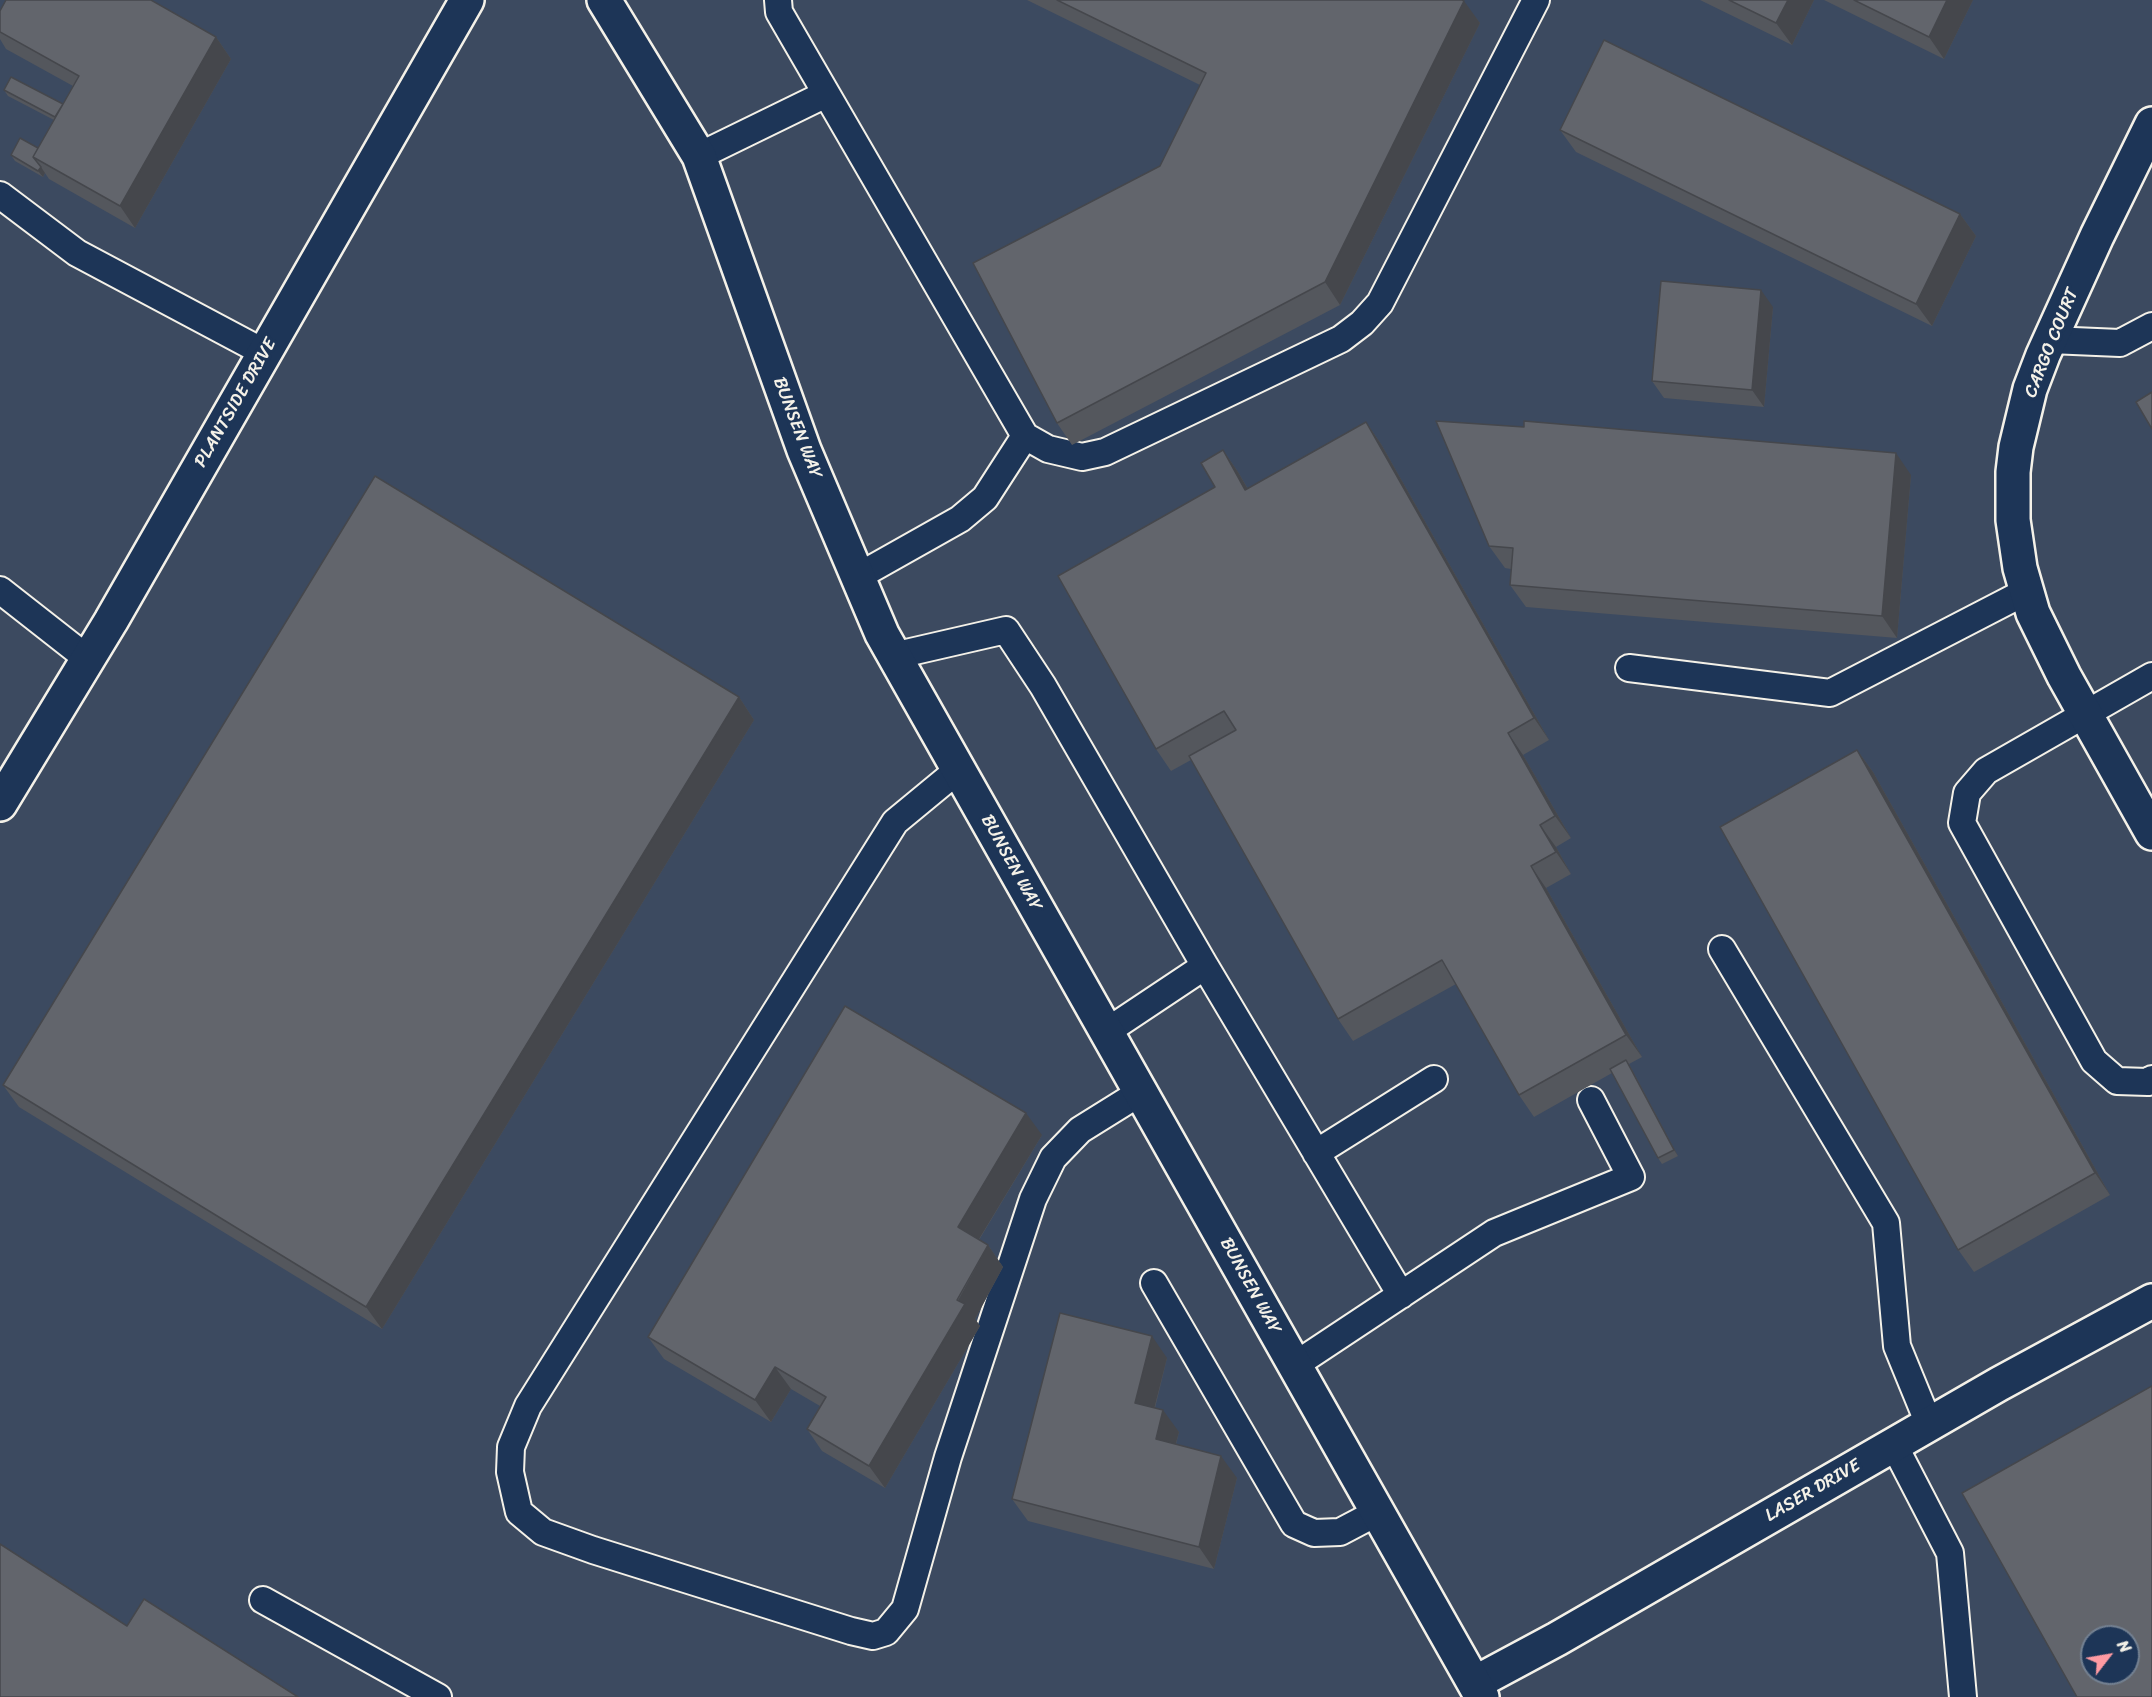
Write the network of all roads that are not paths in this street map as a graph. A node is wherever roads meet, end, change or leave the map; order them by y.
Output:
1 (467, 0) edge
2 (604, 0) edge
3 (778, 0) edge
4 (1536, 0) edge
5 (826, 94) junction
6 (2152, 124) edge
7 (699, 156) junction
8 (0, 195) edge
9 (2152, 326) edge
10 (2050, 340) junction
11 (264, 352) junction
12 (1025, 436) junction
13 (857, 577) junction
14 (0, 590) edge
15 (2026, 591) junction
16 (893, 656) junction
17 (88, 659) junction
18 (1629, 668) dead end
19 (2152, 676) edge
20 (2085, 713) junction
21 (958, 770) junction
22 (0, 804) edge
23 (2152, 833) edge
24 (1722, 950) dead end
25 (1205, 966) junction
26 (1106, 1032) junction
27 (1434, 1079) dead end
28 (2152, 1080) edge
29 (1141, 1092) junction
30 (1591, 1100) dead end
31 (1316, 1153) junction
32 (1154, 1283) dead end
33 (1401, 1295) junction
34 (2152, 1301) edge
35 (1294, 1365) junction
36 (1929, 1424) junction
37 (1894, 1445) junction
38 (1378, 1512) junction
39 (263, 1600) dead end
40 (1479, 1690) edge
41 (438, 1697) edge
42 (1963, 1697) edge

1 - 11 street, PLANTSIDE DRIVE
2 - 7 street, BUNSEN WAY
3 - 5 lane
4 - 12 lane
5 - 7 lane
5 - 12 lane
6 - 10 street, CARGO COURT
7 - 13 street, BUNSEN WAY
8 - 11 lane
9 - 10 lane
10 - 15 street, CARGO COURT
11 - 17 street, PLANTSIDE DRIVE
12 - 13 lane
13 - 16 street, BUNSEN WAY
14 - 17 lane
15 - 18 lane
15 - 20 street, CARGO COURT
16 - 21 street, BUNSEN WAY
16 - 25 lane
17 - 22 street, PLANTSIDE DRIVE
19 - 20 lane
20 - 23 street, CARGO COURT
20 - 28 lane
21 - 26 street, BUNSEN WAY
21 - 29 lane
24 - 36 lane
25 - 26 lane
25 - 31 lane
26 - 29 street, BUNSEN WAY
27 - 31 lane
29 - 35 street, BUNSEN WAY
30 - 33 lane
31 - 33 lane
32 - 38 lane
33 - 35 lane
34 - 36 street, LASER DRIVE
35 - 38 street, BUNSEN WAY
36 - 37 street, LASER DRIVE
37 - 40 street, LASER DRIVE
37 - 42 lane
38 - 40 street, BUNSEN WAY
39 - 41 lane

